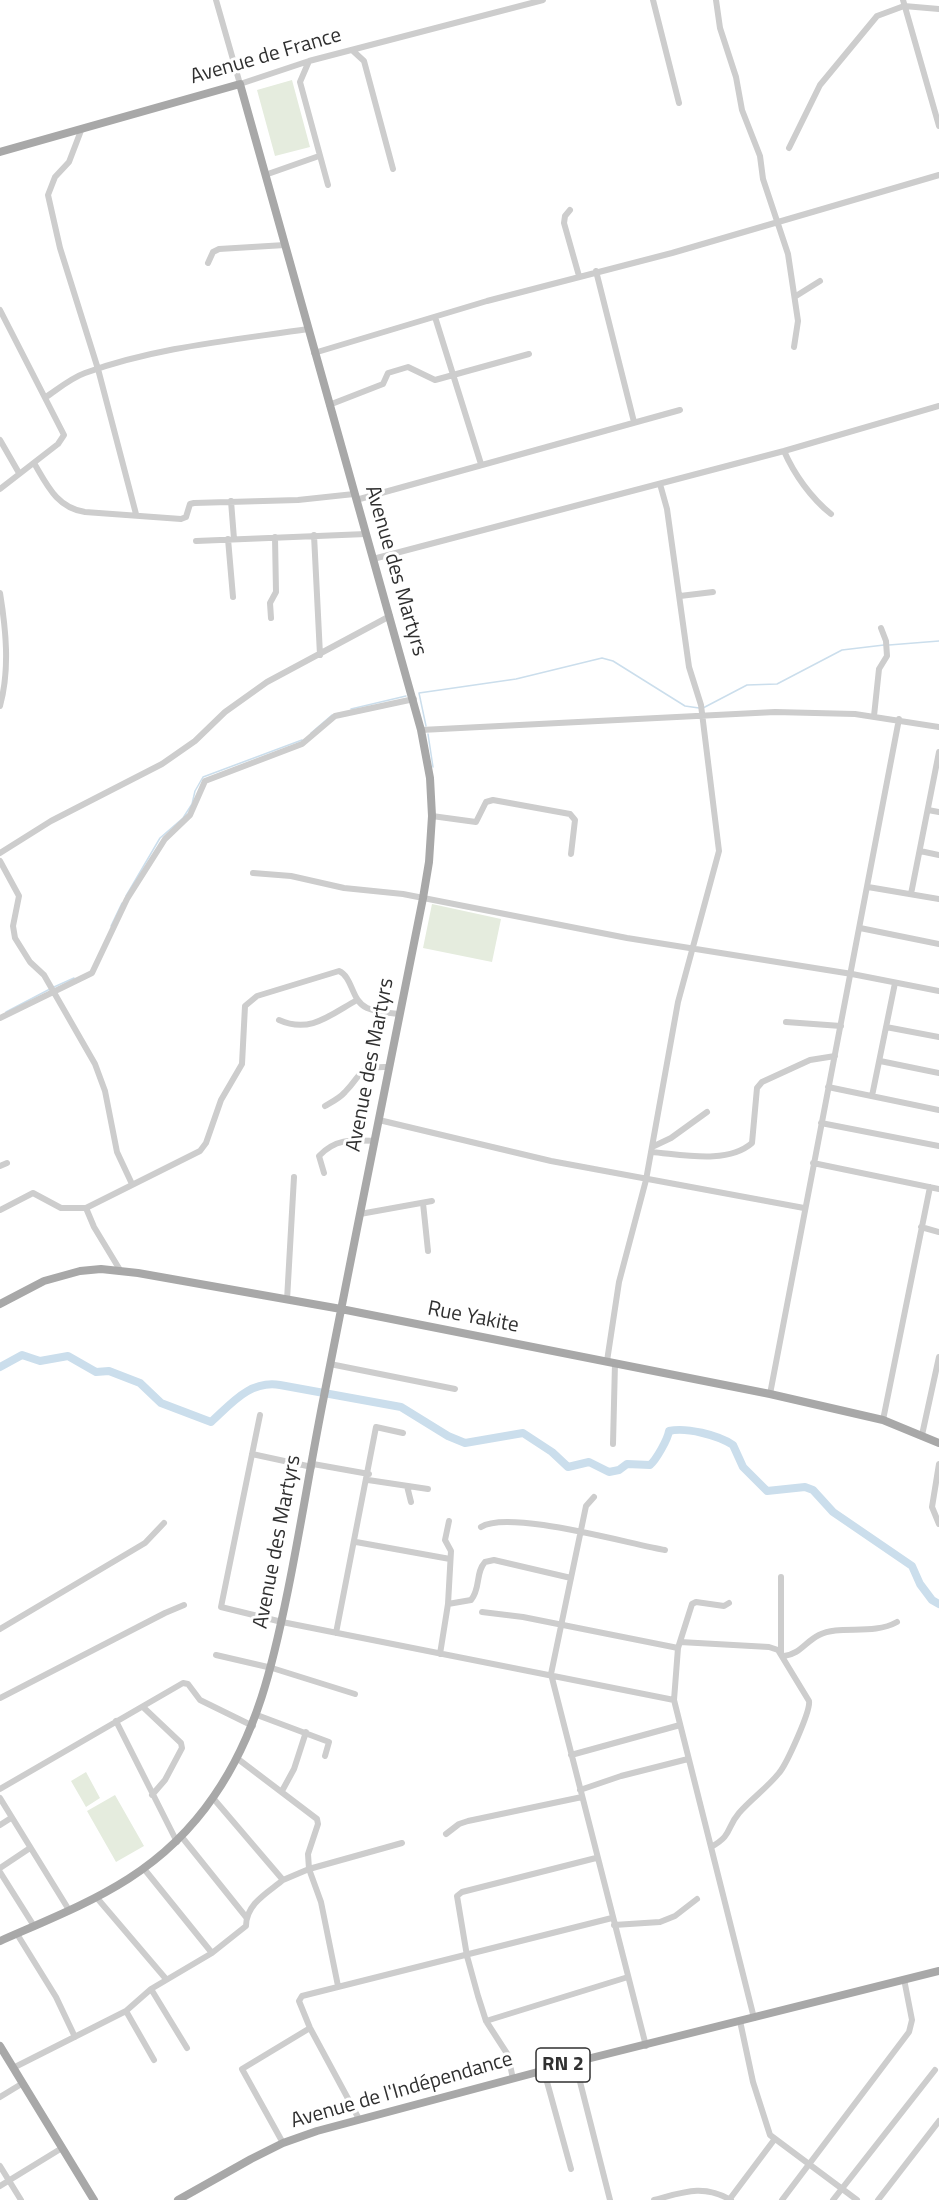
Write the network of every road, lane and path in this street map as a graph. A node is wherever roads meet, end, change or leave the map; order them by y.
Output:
1 (216, 0) edge
2 (543, 0) edge
3 (652, 0) edge
4 (716, 0) edge
5 (903, 3) edge
6 (939, 9) edge
7 (352, 50) junction
8 (309, 61) junction
9 (240, 84) junction
10 (680, 103) dead end
11 (939, 126) edge
12 (82, 128) junction
13 (789, 148) dead end
14 (0, 152) edge
15 (319, 156) junction
16 (393, 169) dead end
17 (265, 175) junction
18 (939, 175) edge
19 (328, 185) dead end
20 (570, 210) dead end
21 (778, 223) junction
22 (285, 245) junction
23 (208, 263) dead end
24 (596, 272) junction
25 (579, 276) junction
26 (820, 281) dead end
27 (796, 296) junction
28 (0, 310) edge
29 (435, 316) junction
30 (308, 329) junction
31 (795, 347) dead end
32 (314, 353) junction
33 (529, 354) dead end
34 (98, 369) junction
35 (454, 375) junction
36 (46, 397) junction
37 (329, 405) junction
38 (939, 406) edge
39 (680, 410) dead end
40 (634, 422) junction
41 (0, 440) edge
42 (784, 452) junction
43 (34, 463) junction
44 (481, 464) junction
45 (20, 473) junction
46 (660, 484) junction
47 (0, 489) edge
48 (355, 497) junction
49 (231, 501) junction
50 (136, 514) junction
51 (831, 514) dead end
52 (366, 534) junction
53 (314, 536) junction
54 (275, 537) junction
55 (231, 539) junction
56 (196, 541) dead end
57 (373, 558) junction
58 (713, 592) dead end
59 (0, 593) edge
60 (680, 596) junction
61 (233, 597) dead end
62 (390, 616) junction
63 (271, 618) dead end
64 (881, 628) dead end
65 (320, 655) junction
66 (414, 699) junction
67 (0, 706) edge
68 (702, 714) junction
69 (874, 716) junction
70 (899, 719) junction
71 (939, 727) edge
72 (421, 730) junction
73 (939, 752) edge
74 (937, 769) edge
75 (928, 810) junction
76 (939, 812) edge
77 (432, 816) junction
78 (920, 851) junction
79 (0, 853) edge
80 (571, 854) dead end
81 (939, 855) edge
82 (0, 861) edge
83 (253, 873) dead end
84 (868, 886) junction
85 (911, 894) junction
86 (423, 898) junction
87 (939, 899) edge
88 (860, 928) junction
89 (939, 944) edge
90 (692, 948) junction
91 (852, 974) junction
92 (895, 983) junction
93 (51, 989) junction
94 (939, 991) edge
95 (357, 1000) junction
96 (399, 1014) junction
97 (0, 1018) edge
98 (279, 1020) dead end
99 (786, 1022) dead end
100 (841, 1026) junction
101 (886, 1027) junction
102 (939, 1037) edge
103 (835, 1056) junction
104 (880, 1061) junction
105 (389, 1067) junction
106 (939, 1073) edge
107 (828, 1088) junction
108 (872, 1096) junction
109 (325, 1106) dead end
110 (939, 1110) edge
111 (707, 1112) dead end
112 (380, 1120) junction
113 (821, 1124) junction
114 (375, 1141) junction
115 (939, 1146) edge
116 (651, 1149) junction
117 (7, 1163) dead end
118 (813, 1163) junction
119 (0, 1166) edge
120 (324, 1173) dead end
121 (294, 1177) dead end
122 (646, 1180) junction
123 (132, 1184) junction
124 (930, 1187) junction
125 (939, 1189) edge
126 (432, 1202) dead end
127 (423, 1203) junction
128 (86, 1208) junction
129 (804, 1208) junction
130 (0, 1210) edge
131 (360, 1214) junction
132 (921, 1227) junction
133 (939, 1232) edge
134 (428, 1251) dead end
135 (120, 1270) junction
136 (287, 1300) junction
137 (0, 1304) edge
138 (341, 1310) junction
139 (939, 1357) edge
140 (611, 1362) junction
141 (330, 1364) junction
142 (455, 1389) dead end
143 (770, 1394) junction
144 (260, 1415) dead end
145 (883, 1420) junction
146 (403, 1433) dead end
147 (922, 1435) junction
148 (939, 1443) edge
149 (613, 1444) dead end
150 (252, 1454) junction
151 (939, 1464) edge
152 (312, 1466) junction
153 (368, 1477) junction
154 (407, 1486) junction
155 (428, 1489) dead end
156 (594, 1497) dead end
157 (411, 1502) dead end
158 (449, 1521) dead end
159 (164, 1523) dead end
160 (939, 1524) edge
161 (481, 1527) dead end
162 (580, 1533) junction
163 (356, 1542) junction
164 (665, 1550) dead end
165 (450, 1559) junction
166 (781, 1577) dead end
167 (571, 1578) junction
168 (448, 1604) junction
169 (729, 1604) dead end
170 (184, 1605) dead end
171 (482, 1612) dead end
172 (282, 1622) junction
173 (897, 1622) dead end
174 (561, 1624) junction
175 (0, 1629) edge
176 (336, 1632) junction
177 (679, 1645) junction
178 (440, 1654) junction
179 (216, 1655) dead end
180 (783, 1655) junction
181 (272, 1668) junction
182 (551, 1674) junction
183 (355, 1694) dead end
184 (0, 1698) edge
185 (674, 1700) junction
186 (143, 1707) junction
187 (257, 1715) junction
188 (116, 1721) junction
189 (680, 1725) junction
190 (253, 1726) junction
191 (306, 1732) junction
192 (571, 1755) junction
193 (325, 1756) dead end
194 (238, 1759) junction
195 (688, 1760) junction
196 (0, 1789) edge
197 (282, 1791) junction
198 (581, 1794) junction
199 (152, 1795) junction
200 (0, 1798) edge
201 (213, 1798) junction
202 (11, 1818) junction
203 (0, 1825) edge
204 (446, 1834) dead end
205 (179, 1839) junction
206 (402, 1843) dead end
207 (711, 1847) junction
208 (30, 1848) junction
209 (596, 1858) junction
210 (0, 1868) edge
211 (309, 1869) junction
212 (145, 1870) junction
213 (0, 1872) edge
214 (283, 1880) junction
215 (97, 1898) junction
216 (697, 1899) dead end
217 (69, 1910) junction
218 (246, 1917) junction
219 (613, 1922) junction
220 (34, 1926) junction
221 (17, 1934) junction
222 (0, 1941) edge
223 (212, 1953) junction
224 (468, 1956) junction
225 (939, 1971) edge
226 (628, 1977) junction
227 (166, 1979) junction
228 (904, 1979) junction
229 (338, 1986) junction
230 (151, 1989) junction
231 (126, 2011) junction
232 (754, 2018) junction
233 (486, 2021) junction
234 (740, 2021) junction
235 (310, 2028) junction
236 (75, 2037) junction
237 (0, 2046) edge
238 (646, 2046) junction
239 (187, 2048) dead end
240 (154, 2060) dead end
241 (575, 2062) junction
242 (13, 2068) junction
243 (935, 2070) dead end
244 (544, 2071) junction
245 (513, 2079) junction
246 (23, 2083) junction
247 (0, 2097) edge
248 (359, 2119) junction
249 (939, 2121) edge
250 (774, 2140) junction
251 (283, 2143) junction
252 (62, 2148) junction
253 (808, 2164) junction
254 (0, 2166) edge
255 (571, 2169) dead end
256 (9, 2180) junction
257 (0, 2186) edge
258 (841, 2189) junction
259 (198, 2190) junction
260 (21, 2200) edge
261 (94, 2200) edge
262 (178, 2200) edge
263 (188, 2200) edge
264 (610, 2200) edge
265 (654, 2200) edge
266 (730, 2200) edge
267 (782, 2200) edge
268 (833, 2200) edge
269 (857, 2200) edge
270 (878, 2200) edge

1 - 9 street
2 - 7 street, Avenue de France
3 - 10 street
4 - 21 street
5 - 6 street
5 - 11 street
5 - 13 street
7 - 8 street, Avenue de France
7 - 16 street
8 - 9 street, Avenue de France
8 - 15 street
9 - 12 main road, Avenue de France
9 - 17 main road, Avenue des Martyrs
12 - 14 main road, Avenue de France
12 - 34 street
15 - 17 street
15 - 19 street
17 - 22 main road, Avenue des Martyrs
18 - 21 street
20 - 25 street
21 - 24 street
21 - 27 street
22 - 23 street
22 - 30 main road, Avenue des Martyrs
24 - 25 street
24 - 40 street
25 - 29 street
26 - 27 street
27 - 31 street
28 - 36 street
29 - 32 street
29 - 35 street
30 - 32 main road, Avenue des Martyrs
30 - 34 street
32 - 37 main road, Avenue des Martyrs
33 - 35 street
34 - 36 street
34 - 50 street
35 - 37 street
35 - 44 street
36 - 43 street
37 - 48 main road, Avenue des Martyrs
38 - 42 street
39 - 40 street
40 - 44 street
41 - 45 street
42 - 46 street
42 - 51 street
43 - 45 street
43 - 50 street
44 - 48 street
45 - 47 street
46 - 57 street
46 - 60 street
48 - 49 street
48 - 52 main road, Avenue des Martyrs
49 - 50 street
49 - 55 street
52 - 53 street
52 - 57 main road, Avenue des Martyrs
53 - 54 street
53 - 65 street
54 - 55 street
54 - 63 street
55 - 56 street
55 - 61 street
57 - 62 main road, Avenue des Martyrs
58 - 60 street
59 - 67 street
60 - 68 street
62 - 65 street
62 - 66 main road, Avenue des Martyrs
64 - 69 street
65 - 79 street
66 - 72 main road, Avenue des Martyrs
66 - 93 street
68 - 69 street
68 - 72 street
68 - 90 street
69 - 70 street
70 - 71 street
70 - 84 street
72 - 77 main road, Avenue des Martyrs
73 - 74 street
74 - 75 street
75 - 76 street
75 - 78 street
77 - 80 street
77 - 86 main road, Avenue des Martyrs
78 - 81 street
78 - 85 street
82 - 93 street
83 - 86 street
84 - 85 street
84 - 88 street
85 - 87 street
86 - 90 street
86 - 96 main road, Avenue des Martyrs
88 - 89 street
88 - 91 street
90 - 91 street
90 - 116 street
91 - 92 street
91 - 100 street
92 - 94 street
92 - 101 street
93 - 97 street
93 - 123 street
95 - 96 street
95 - 98 street
95 - 123 street
96 - 105 main road, Avenue des Martyrs
99 - 100 street
100 - 103 street
101 - 102 street
101 - 104 street
103 - 107 street
103 - 116 street
104 - 106 street
104 - 108 street
105 - 109 street
105 - 112 main road, Avenue des Martyrs
107 - 108 street
107 - 113 street
108 - 110 street
111 - 116 street
112 - 114 main road, Avenue des Martyrs
112 - 122 street
113 - 115 street
113 - 118 street
114 - 120 street
114 - 131 main road, Avenue des Martyrs
116 - 122 street
117 - 119 street
118 - 124 street
118 - 129 street
121 - 136 street
122 - 129 street
122 - 140 street
123 - 128 street
124 - 125 street
124 - 132 street
126 - 127 street
127 - 131 street
127 - 134 street
128 - 130 street
128 - 135 street
129 - 143 street
131 - 138 main road, Avenue des Martyrs
132 - 133 street
132 - 145 street
135 - 136 main road, Rue Yakite
135 - 137 main road, Rue Yakite
136 - 138 main road, Rue Yakite
138 - 140 main road, Rue Yakite
138 - 141 main road, Avenue des Martyrs
139 - 147 street
140 - 143 main road, Rue Yakite
140 - 149 street
141 - 142 street
141 - 152 main road, Avenue des Martyrs
143 - 145 main road, Rue Yakite
144 - 150 street
145 - 147 main road, Rue Yakite
146 - 153 street
147 - 148 main road, Rue Yakite
150 - 152 street
150 - 172 street
151 - 160 street
152 - 153 street
152 - 172 main road, Avenue des Martyrs
153 - 154 street
153 - 163 street
154 - 155 street
154 - 157 street
156 - 162 street
158 - 165 street
159 - 175 street
161 - 162 street
162 - 164 street
162 - 167 street
163 - 165 street
163 - 176 street
165 - 168 street
166 - 180 street
167 - 168 street
167 - 174 street
168 - 178 street
169 - 177 street
170 - 184 street
171 - 174 street
172 - 176 street
172 - 181 main road, Avenue des Martyrs
173 - 180 street
174 - 177 street
174 - 182 street
176 - 178 street
177 - 180 street
177 - 185 street
178 - 182 street
179 - 181 street
180 - 207 street
181 - 183 street
181 - 187 main road, Avenue des Martyrs
182 - 185 street
182 - 192 street
185 - 189 street
186 - 188 street
186 - 190 street
186 - 199 street
187 - 190 main road, Avenue des Martyrs
187 - 191 street
188 - 196 street
188 - 199 street
189 - 192 street
189 - 195 street
190 - 194 main road, Avenue des Martyrs
191 - 193 street
191 - 197 street
192 - 198 street
194 - 197 street
194 - 201 main road, Avenue des Martyrs
195 - 198 street
195 - 207 street
197 - 211 street
198 - 204 street
198 - 209 street
199 - 205 street
200 - 202 street
201 - 205 main road, Avenue des Martyrs
201 - 214 street
202 - 203 street
202 - 208 street
205 - 212 main road, Avenue des Martyrs
205 - 218 street
206 - 211 street
207 - 232 street
208 - 210 street
208 - 217 street
209 - 219 street
209 - 224 street
211 - 214 street
211 - 229 street
212 - 215 main road, Avenue des Martyrs
212 - 223 street
213 - 220 street
214 - 218 street
215 - 217 main road, Avenue des Martyrs
215 - 227 street
216 - 219 street
217 - 220 main road, Avenue des Martyrs
218 - 223 street
219 - 224 street
219 - 226 street
220 - 221 main road, Avenue des Martyrs
221 - 222 main road, Avenue des Martyrs
221 - 236 street
223 - 227 street
224 - 229 street
224 - 233 street
225 - 228 main road, Avenue de l'Indépendance / RN 2
226 - 233 street
226 - 238 street
227 - 230 street
228 - 232 main road, Avenue de l'Indépendance / RN 2
228 - 253 street
229 - 235 street
230 - 231 street
230 - 239 street
231 - 236 street
231 - 240 street
232 - 234 main road, Avenue de l'Indépendance / RN 2
233 - 245 street
234 - 238 main road, Avenue de l'Indépendance / RN 2
234 - 250 street
235 - 248 street
235 - 251 street
236 - 242 street
237 - 242 main road
238 - 241 main road, Avenue de l'Indépendance / RN 2
241 - 244 main road, Avenue de l'Indépendance / RN 2
241 - 264 street
242 - 246 main road
243 - 258 street
244 - 245 main road, Avenue de l'Indépendance / RN 2
244 - 255 street
245 - 248 main road, Avenue de l'Indépendance / RN 2
246 - 247 street
246 - 252 main road
248 - 251 main road, Avenue de l'Indépendance / RN 2
249 - 270 street
250 - 253 street
250 - 266 street
251 - 259 main road, Avenue de l'Indépendance / RN 2
252 - 256 street
252 - 261 main road
253 - 258 street
253 - 267 street
254 - 256 street
256 - 257 street
256 - 260 street
258 - 268 street
258 - 269 street
259 - 262 main road, Avenue de l'Indépendance / RN 2
259 - 263 main road, Avenue de l'Indépendance / RN 2
265 - 266 street

